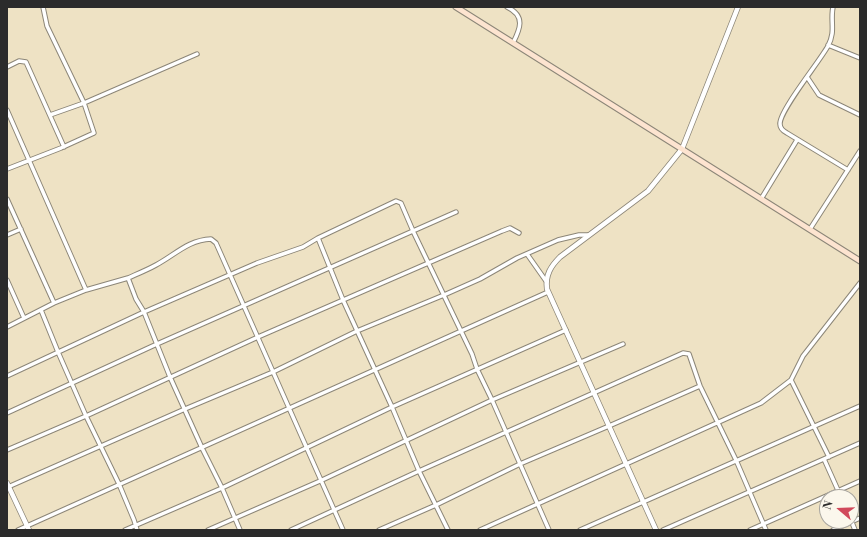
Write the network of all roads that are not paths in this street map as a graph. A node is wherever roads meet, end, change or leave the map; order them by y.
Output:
1 (43, 7) edge
2 (456, 7) edge
3 (507, 7) edge
4 (738, 7) edge
5 (833, 7) edge
6 (513, 43) junction
7 (828, 45) junction
8 (197, 54) dead end
9 (860, 58) edge
10 (7, 67) edge
11 (807, 77) junction
12 (84, 103) junction
13 (7, 110) edge
14 (50, 115) junction
15 (860, 115) edge
16 (797, 140) junction
17 (64, 147) junction
18 (682, 149) junction
19 (860, 151) edge
20 (30, 160) junction
21 (7, 169) edge
22 (848, 170) junction
23 (7, 198) edge
24 (761, 199) junction
25 (456, 212) dead end
26 (21, 229) junction
27 (810, 229) junction
28 (413, 231) junction
29 (519, 233) dead end
30 (7, 235) edge
31 (588, 236) junction
32 (318, 238) junction
33 (527, 254) junction
34 (860, 261) edge
35 (427, 262) junction
36 (329, 268) junction
37 (230, 274) junction
38 (128, 278) junction
39 (7, 280) edge
40 (546, 282) junction
41 (860, 283) edge
42 (86, 290) junction
43 (548, 292) junction
44 (444, 295) junction
45 (343, 300) junction
46 (54, 303) junction
47 (245, 306) junction
48 (41, 310) junction
49 (144, 312) junction
50 (24, 318) junction
51 (7, 327) edge
52 (566, 330) junction
53 (357, 331) junction
54 (461, 332) junction
55 (258, 337) junction
56 (157, 344) junction
57 (623, 344) dead end
58 (58, 352) junction
59 (580, 362) junction
60 (477, 369) junction
61 (376, 370) junction
62 (273, 372) junction
63 (7, 376) edge
64 (170, 377) junction
65 (791, 380) junction
66 (72, 384) junction
67 (700, 386) junction
68 (594, 394) junction
69 (492, 400) junction
70 (860, 406) edge
71 (392, 407) junction
72 (185, 409) junction
73 (290, 409) junction
74 (7, 413) edge
75 (86, 416) junction
76 (717, 423) junction
77 (609, 426) junction
78 (814, 426) junction
79 (506, 432) junction
80 (406, 441) junction
81 (860, 443) edge
82 (102, 446) junction
83 (202, 448) junction
84 (307, 449) junction
85 (7, 450) edge
86 (829, 457) junction
87 (824, 459) junction
88 (736, 460) junction
89 (626, 463) junction
90 (520, 464) junction
91 (419, 470) junction
92 (320, 481) junction
93 (860, 481) edge
94 (119, 484) junction
95 (8, 486) edge
96 (222, 488) junction
97 (837, 489) edge
98 (842, 489) edge
99 (750, 492) junction
100 (819, 499) edge
101 (643, 502) junction
102 (538, 504) junction
103 (436, 505) junction
104 (334, 510) junction
105 (235, 518) junction
106 (764, 524) junction
107 (135, 525) junction
108 (28, 528) edge
109 (18, 530) edge
110 (125, 530) edge
111 (137, 530) edge
112 (208, 530) edge
113 (240, 530) edge
114 (291, 530) edge
115 (343, 530) edge
116 (380, 530) edge
117 (448, 530) edge
118 (480, 530) edge
119 (549, 530) edge
120 (580, 530) edge
121 (656, 530) edge
122 (663, 530) edge
123 (750, 530) edge
124 (766, 530) edge

1 - 12 street
2 - 6 main road
3 - 6 street
4 - 18 street
5 - 7 street
6 - 18 main road
7 - 9 street
7 - 11 street
8 - 12 street
10 - 14 street
11 - 15 street
11 - 16 street
12 - 14 street
12 - 17 street
13 - 20 street
14 - 17 street
16 - 22 street
16 - 24 street
17 - 20 street
18 - 24 main road
18 - 31 street
19 - 22 street
20 - 21 street
20 - 42 street
22 - 27 street
23 - 26 street
24 - 27 main road
25 - 28 street
26 - 30 street
26 - 46 street
27 - 34 main road
28 - 32 street
28 - 35 street
28 - 36 street
29 - 35 street
31 - 33 street
31 - 40 street
32 - 36 street
32 - 37 street
33 - 40 street
33 - 44 street
35 - 44 street
35 - 45 street
36 - 45 street
36 - 47 street
37 - 38 street
37 - 47 street
37 - 49 street
38 - 42 street
38 - 49 street
39 - 50 street
40 - 43 street
41 - 65 street
42 - 46 street
43 - 52 street
43 - 54 street
44 - 53 street
44 - 54 street
45 - 53 street
45 - 55 street
46 - 48 street
47 - 55 street
47 - 56 street
48 - 50 street
48 - 58 street
49 - 56 street
49 - 58 street
50 - 51 street
52 - 59 street
52 - 60 street
53 - 61 street
53 - 62 street
54 - 60 street
54 - 61 street
55 - 62 street
55 - 64 street
56 - 64 street
56 - 66 street
57 - 59 street
58 - 63 street
58 - 66 street
59 - 68 street
59 - 69 street
60 - 69 street
60 - 71 street
61 - 71 street
61 - 73 street
62 - 72 street
62 - 73 street
64 - 72 street
64 - 75 street
65 - 76 street
65 - 78 street
66 - 74 street
66 - 75 street
67 - 68 street
67 - 76 street
67 - 77 street
68 - 77 street
68 - 79 street
69 - 79 street
69 - 80 street
70 - 78 street
71 - 80 street
71 - 84 street
72 - 82 street
72 - 83 street
73 - 83 street
73 - 84 street
75 - 82 street
75 - 85 street
76 - 88 street
76 - 89 street
77 - 89 street
77 - 90 street
78 - 86 street
78 - 88 street
79 - 90 street
79 - 91 street
80 - 91 street
80 - 92 street
81 - 86 street
82 - 94 street
82 - 95 street
83 - 94 street
83 - 96 street
84 - 92 street
84 - 96 street
86 - 87 street
87 - 97 street
87 - 99 street
88 - 99 street
88 - 101 street
89 - 101 street
89 - 102 street
90 - 102 street
90 - 103 street
91 - 103 street
91 - 104 street
92 - 104 street
92 - 105 street
93 - 98 street
94 - 107 street
94 - 108 street
95 - 108 street
96 - 105 street
96 - 107 street
99 - 106 street
99 - 122 street
100 - 106 street
101 - 120 street
101 - 121 street
102 - 118 street
102 - 119 street
103 - 116 street
103 - 117 street
104 - 114 street
104 - 115 street
105 - 112 street
105 - 113 street
106 - 123 street
106 - 124 street
107 - 110 street
107 - 111 street
108 - 109 street

